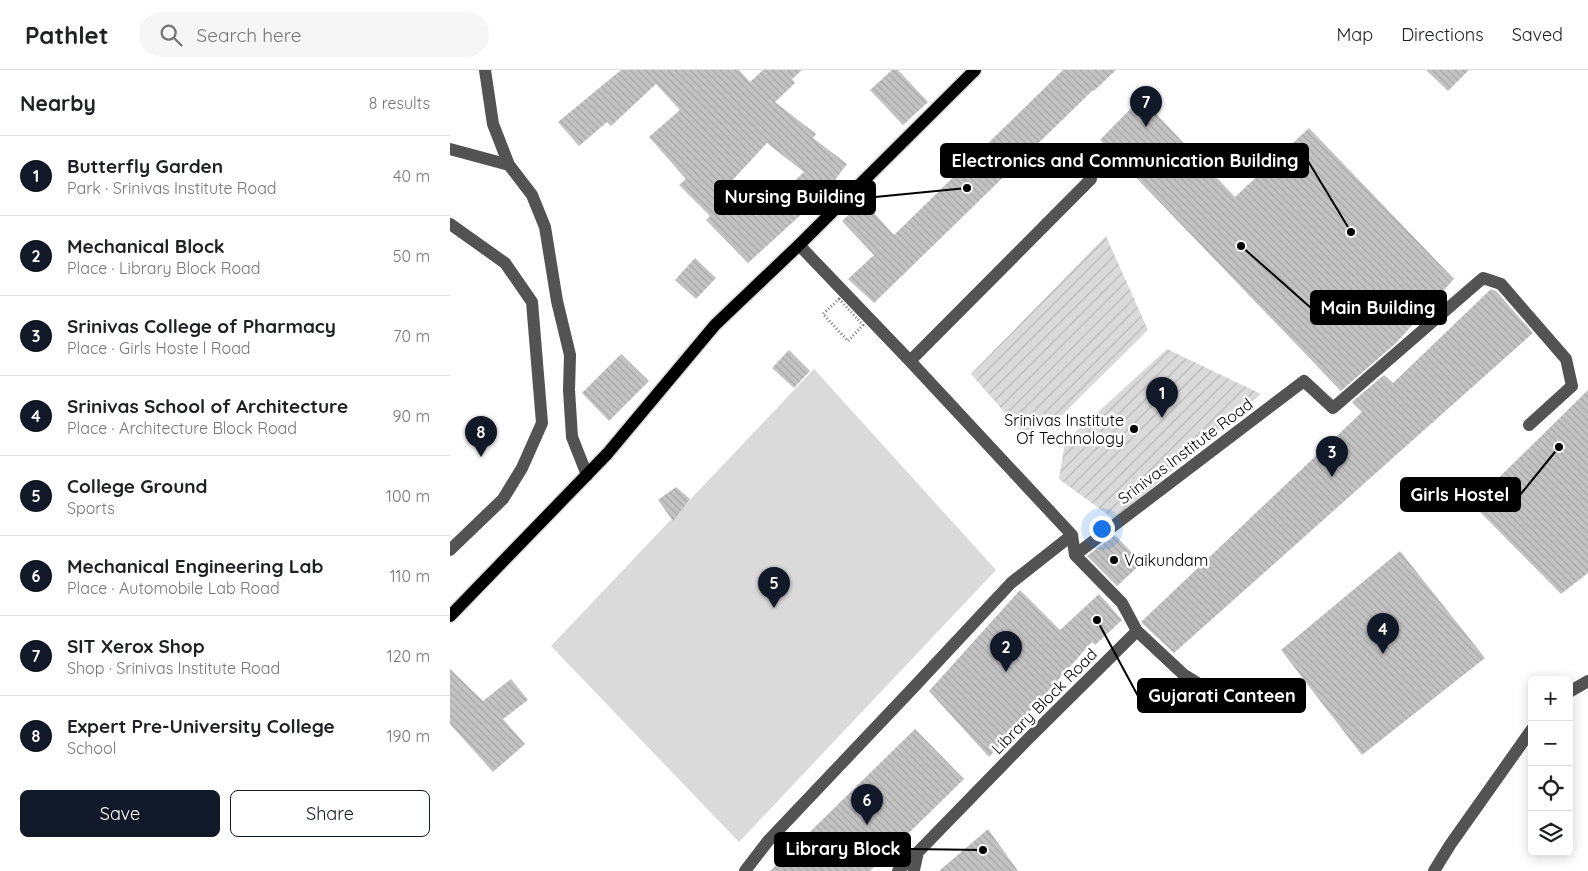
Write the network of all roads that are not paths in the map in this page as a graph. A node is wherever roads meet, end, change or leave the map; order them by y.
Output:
1 (485, 70) edge
2 (975, 70) edge
3 (450, 149) edge
4 (509, 165) junction
5 (1091, 179) dead end
6 (450, 224) edge
7 (799, 245) junction
8 (910, 361) junction
9 (1529, 425) dead end
10 (587, 475) junction
11 (1072, 535) junction
12 (450, 550) edge
13 (1075, 555) junction
14 (450, 616) edge
15 (1137, 631) junction
16 (1588, 681) edge
17 (1573, 690) edge
18 (1214, 693) dead end
19 (1528, 735) edge
20 (918, 852) junction
21 (914, 870) edge
22 (746, 871) edge
23 (898, 871) edge
24 (1434, 871) edge

1 - 4 street
2 - 7 main road
3 - 4 street
4 - 10 street
5 - 8 street
6 - 12 street
7 - 8 street
7 - 10 main road
8 - 11 street
9 - 13 street, Srinivas Institute Road
10 - 14 main road
11 - 13 street
11 - 22 street
13 - 15 street
15 - 18 street
15 - 20 street, Library Block Road
16 - 17 street
19 - 24 street
20 - 21 street
20 - 23 street, Library Block Road

